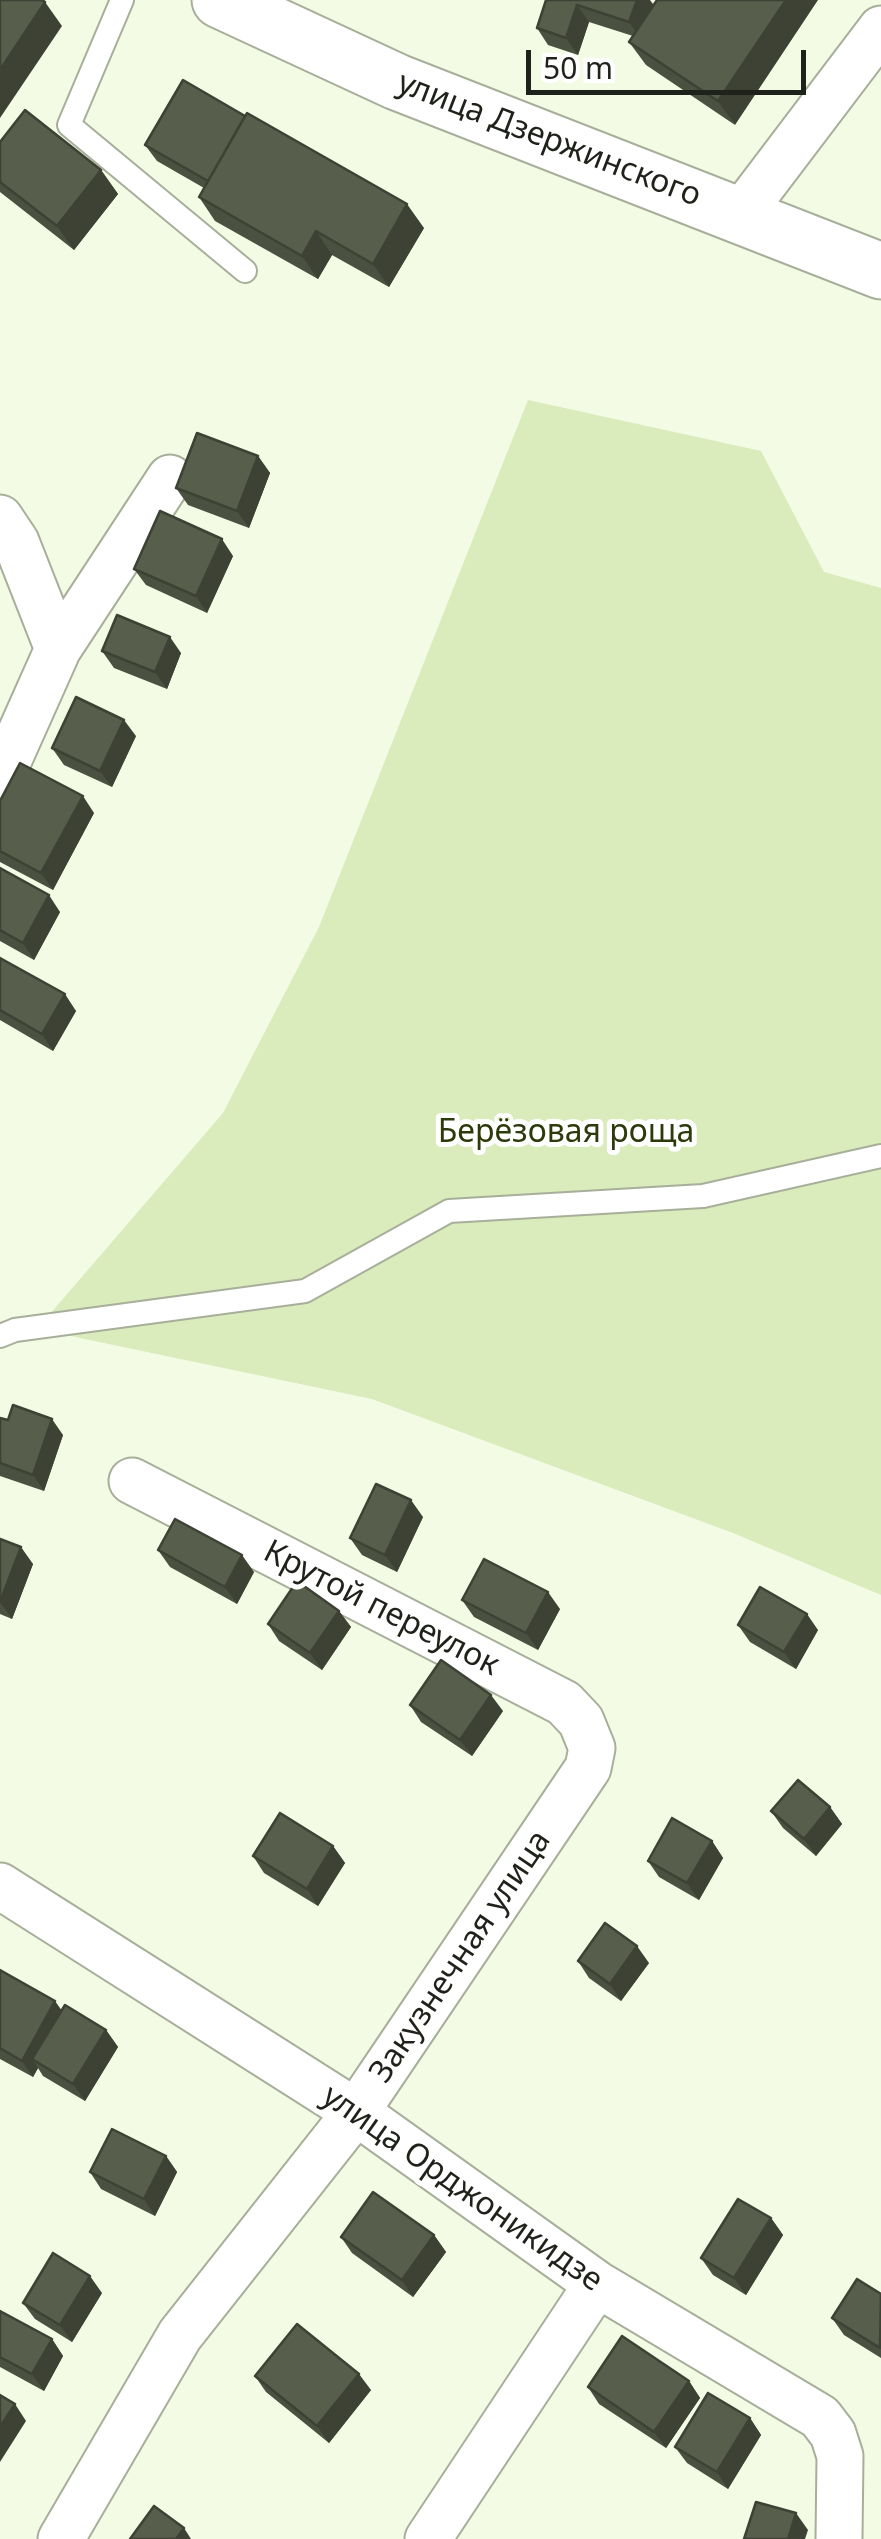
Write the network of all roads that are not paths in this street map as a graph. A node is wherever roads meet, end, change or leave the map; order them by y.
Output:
1 (122, 0) edge
2 (220, 0) edge
3 (881, 29) edge
4 (740, 215) junction
5 (245, 271) dead end
6 (881, 271) edge
7 (170, 478) dead end
8 (0, 518) edge
9 (58, 649) junction
10 (0, 779) edge
11 (881, 1156) edge
12 (0, 1336) edge
13 (132, 1481) dead end
14 (588, 1768) joint
15 (0, 1886) edge
16 (356, 2112) junction
17 (597, 2284) junction
18 (61, 2539) edge
19 (428, 2539) edge
20 (839, 2539) edge

1 - 5 lane
2 - 4 main road, улица Дзержинского
3 - 4 street
4 - 6 main road, улица Дзержинского
7 - 9 street
8 - 9 street
9 - 10 street
11 - 12 lane
13 - 14 street, Крутой переулок
14 - 16 street, Закузнечная улица
15 - 16 street, улица Орджоникидзе
16 - 17 street, улица Орджоникидзе
16 - 18 street, Закузнечная улица
17 - 19 street
17 - 20 street, улица Орджоникидзе

